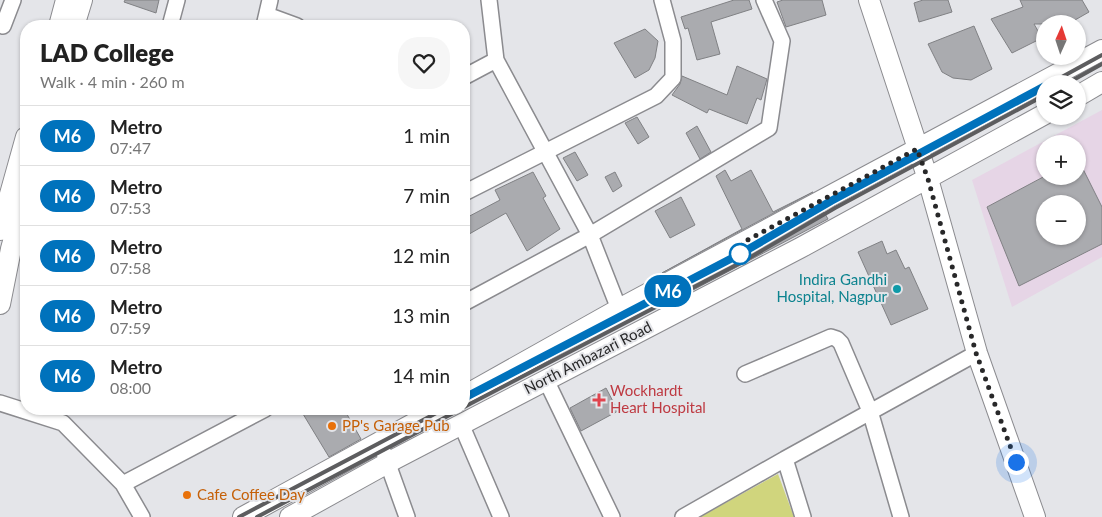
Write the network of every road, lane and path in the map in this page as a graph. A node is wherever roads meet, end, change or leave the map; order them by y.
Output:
1 (13, 0) edge
2 (66, 0) edge
3 (82, 0) edge
4 (177, 0) edge
5 (489, 0) edge
6 (662, 0) edge
7 (764, 0) edge
8 (869, 0) edge
9 (267, 14) edge
10 (61, 20) edge
11 (76, 20) edge
12 (172, 20) edge
13 (282, 20) edge
14 (4, 26) dead end
15 (1102, 50) edge
16 (496, 60) junction
17 (470, 75) edge
18 (1102, 82) edge
19 (1086, 91) edge
20 (1036, 119) edge
21 (917, 149) junction
22 (545, 150) junction
23 (20, 158) edge
24 (928, 179) junction
25 (0, 188) edge
26 (470, 190) edge
27 (6, 207) junction
28 (20, 210) edge
29 (0, 230) edge
30 (590, 235) junction
31 (6, 248) edge
32 (470, 299) edge
33 (0, 304) edge
34 (619, 309) junction
35 (976, 353) junction
36 (745, 374) dead end
37 (546, 380) junction
38 (470, 393) edge
39 (0, 403) edge
40 (20, 407) edge
41 (870, 411) junction
42 (254, 415) edge
43 (429, 415) edge
44 (66, 416) edge
45 (462, 424) junction
46 (379, 442) junction
47 (785, 459) junction
48 (389, 462) junction
49 (123, 484) junction
50 (495, 515) edge
51 (142, 517) edge
52 (243, 517) edge
53 (290, 517) edge
54 (407, 517) edge
55 (612, 517) edge
56 (683, 517) edge
57 (803, 517) edge
58 (901, 517) edge
59 (1035, 517) edge

1 - 14 street
2 - 10 main road
3 - 11 main road
4 - 12 street
5 - 16 street
6 - 22 street
7 - 30 street
8 - 21 main road
9 - 13 street
15 - 21 main road, North Ambazari Road
16 - 17 street
16 - 22 street
18 - 19 main road
20 - 24 main road, North Ambazari Road
21 - 24 main road
21 - 34 main road, North Ambazari Road
22 - 26 street
22 - 30 street
23 - 27 main road
24 - 35 main road
24 - 37 main road, North Ambazari Road
25 - 27 street
27 - 29 main road
28 - 31 main road
30 - 32 street
30 - 34 street
31 - 33 main road
34 - 38 main road, North Ambazari Road
35 - 41 street
35 - 59 main road
36 - 41 street
37 - 45 main road, North Ambazari Road
37 - 55 street
39 - 40 street
41 - 47 street
41 - 58 street
42 - 49 street
43 - 46 main road
44 - 49 street
45 - 48 main road, North Ambazari Road
45 - 50 street
46 - 48 street
46 - 52 main road
47 - 56 street
47 - 57 street
48 - 53 main road, North Ambazari Road
48 - 54 street
49 - 51 street

